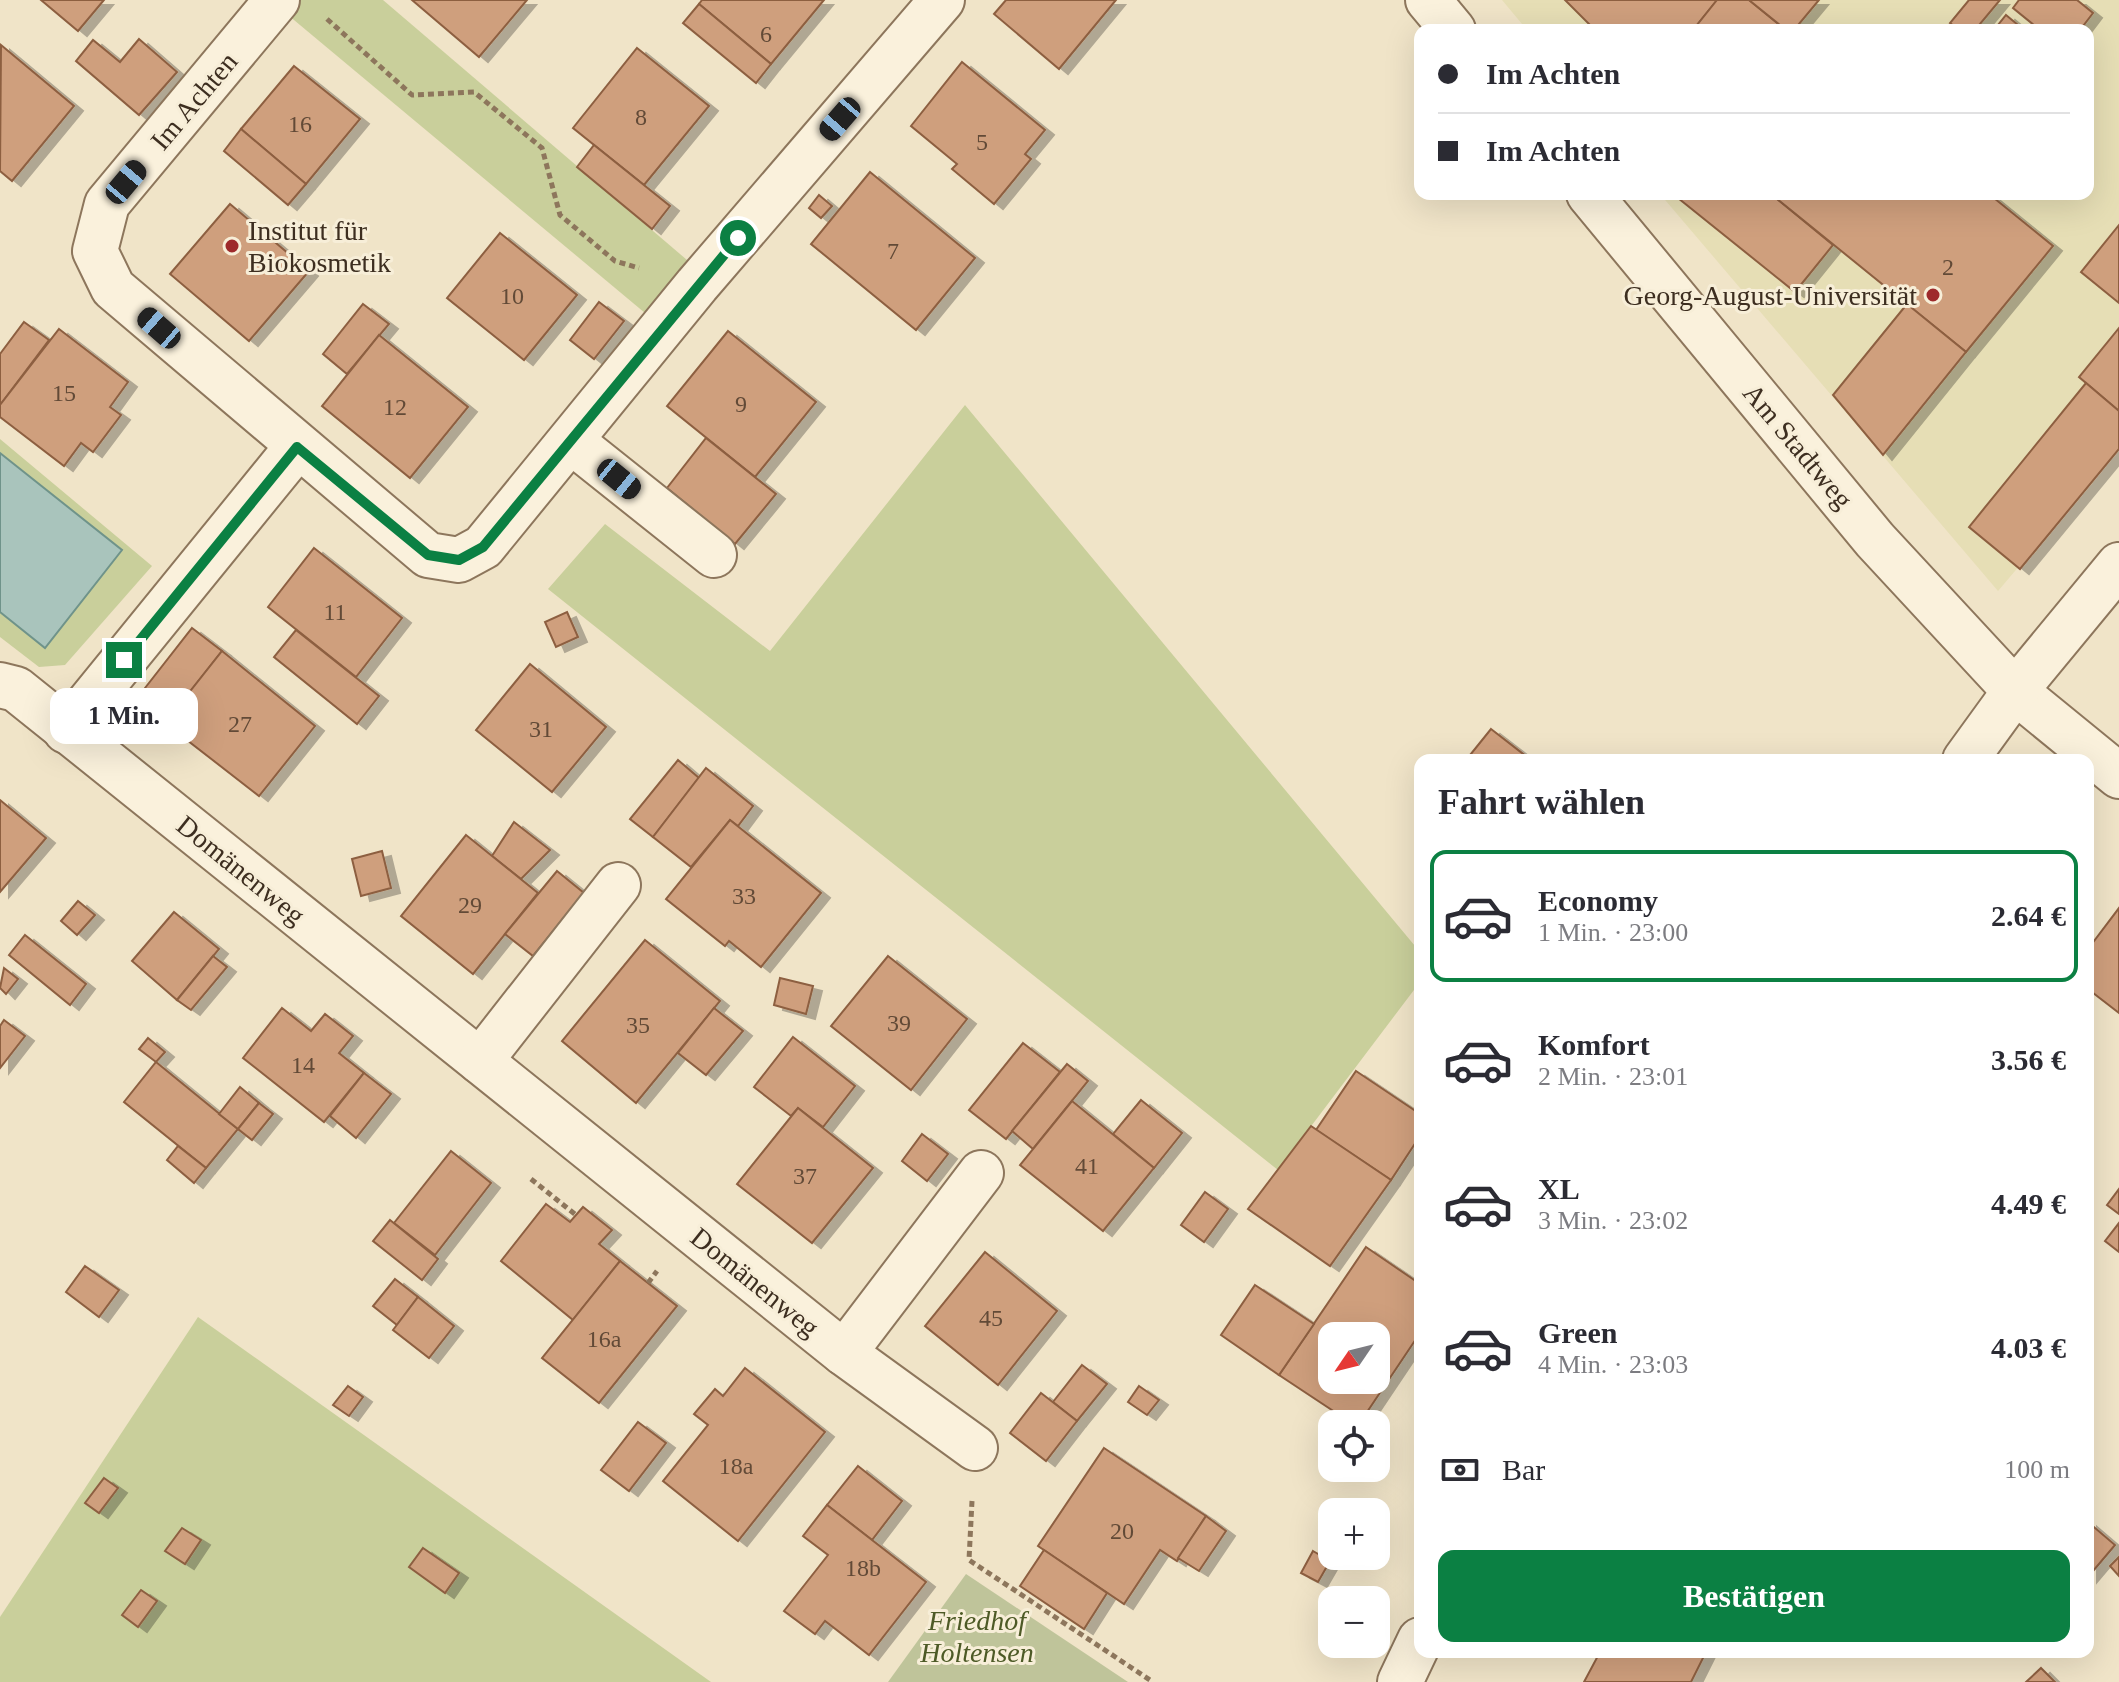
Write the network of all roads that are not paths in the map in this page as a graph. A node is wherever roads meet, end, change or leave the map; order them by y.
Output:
1 (277, 0) edge
2 (942, 0) edge
3 (1428, 0) edge
4 (1448, 24) edge
5 (1594, 200) edge
6 (571, 441) junction
7 (297, 447) junction
8 (714, 555) dead end
9 (2119, 565) edge
10 (0, 685) edge
11 (2015, 691) junction
12 (66, 731) junction
13 (1969, 754) edge
14 (2092, 754) edge
15 (2094, 756) edge
16 (2119, 776) edge
17 (618, 885) dead end
18 (480, 1061) junction
19 (981, 1173) dead end
20 (844, 1353) junction
21 (975, 1448) road end
22 (1414, 1653) edge
23 (1400, 1682) edge

1 - 7 street, Im Achten
2 - 6 street, Im Achten
3 - 4 street
5 - 11 street, Am Stadtweg
6 - 7 street, Im Achten
6 - 8 street
7 - 12 street
9 - 11 street
10 - 12 street, Domänenweg
11 - 13 street
11 - 14 street, Am Stadtweg
12 - 18 street, Domänenweg
15 - 16 street, Am Stadtweg
17 - 18 street
18 - 20 street, Domänenweg
19 - 20 street, Domänenweg
20 - 21 street, Domänenweg
22 - 23 street

